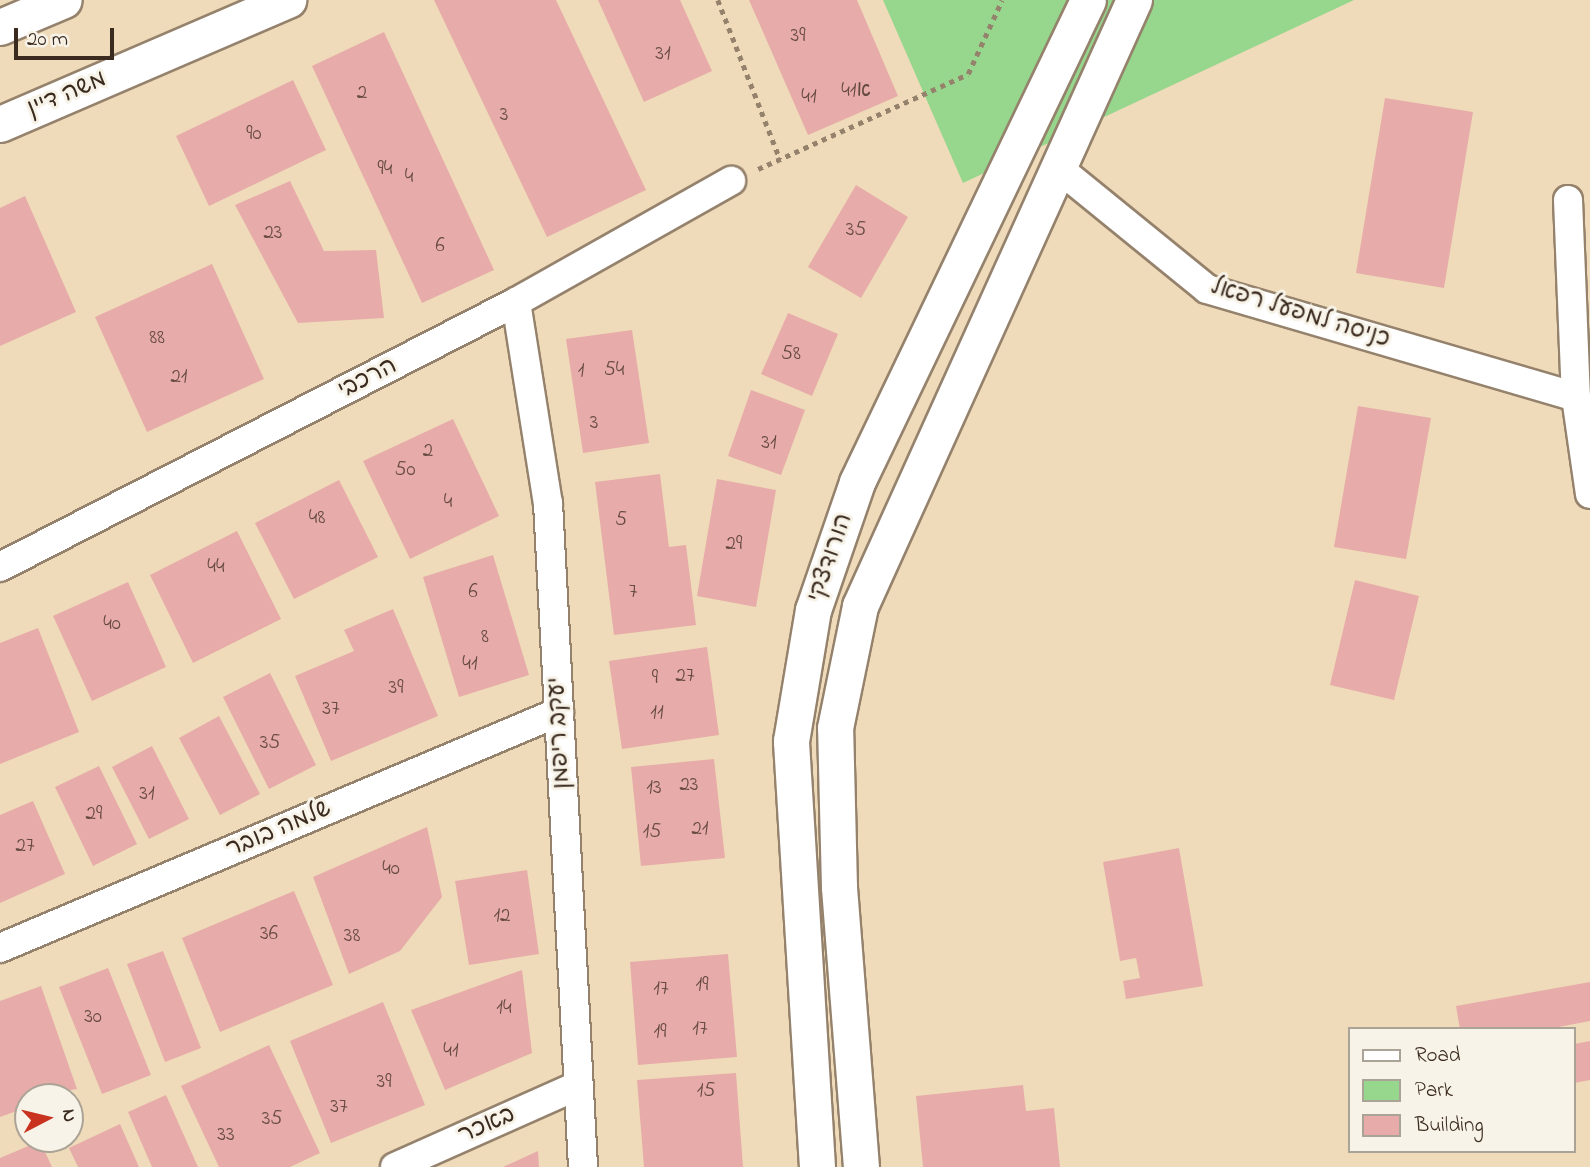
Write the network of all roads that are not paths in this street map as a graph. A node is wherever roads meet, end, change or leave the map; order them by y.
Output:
1 (64, 0) edge
2 (288, 0) edge
3 (1088, 0) edge
4 (1134, 0) edge
5 (0, 27) edge
6 (0, 124) edge
7 (1057, 167) junction
8 (732, 181) road end
9 (1568, 200) dead end
10 (516, 302) junction
11 (1576, 397) junction
12 (1590, 494) edge
13 (0, 567) edge
14 (559, 712) junction
15 (0, 948) edge
16 (579, 1084) junction
17 (395, 1167) edge
18 (583, 1167) edge
19 (817, 1167) edge
20 (861, 1167) edge

1 - 5 street
2 - 6 street, משה דיין
3 - 19 street, הורודצקי
4 - 7 street, הורודצקי
7 - 11 street, כניסה למפעל רפאל
7 - 20 street, הורודצקי
8 - 10 street, הרכבי
9 - 11 street
10 - 13 street, הרכבי
10 - 14 street, יעקב ריפמן
11 - 12 street
14 - 15 street, שלמה בובר
14 - 16 street, יעקב ריפמן
16 - 17 street, באכר
16 - 18 street, יעקב ריפמן

